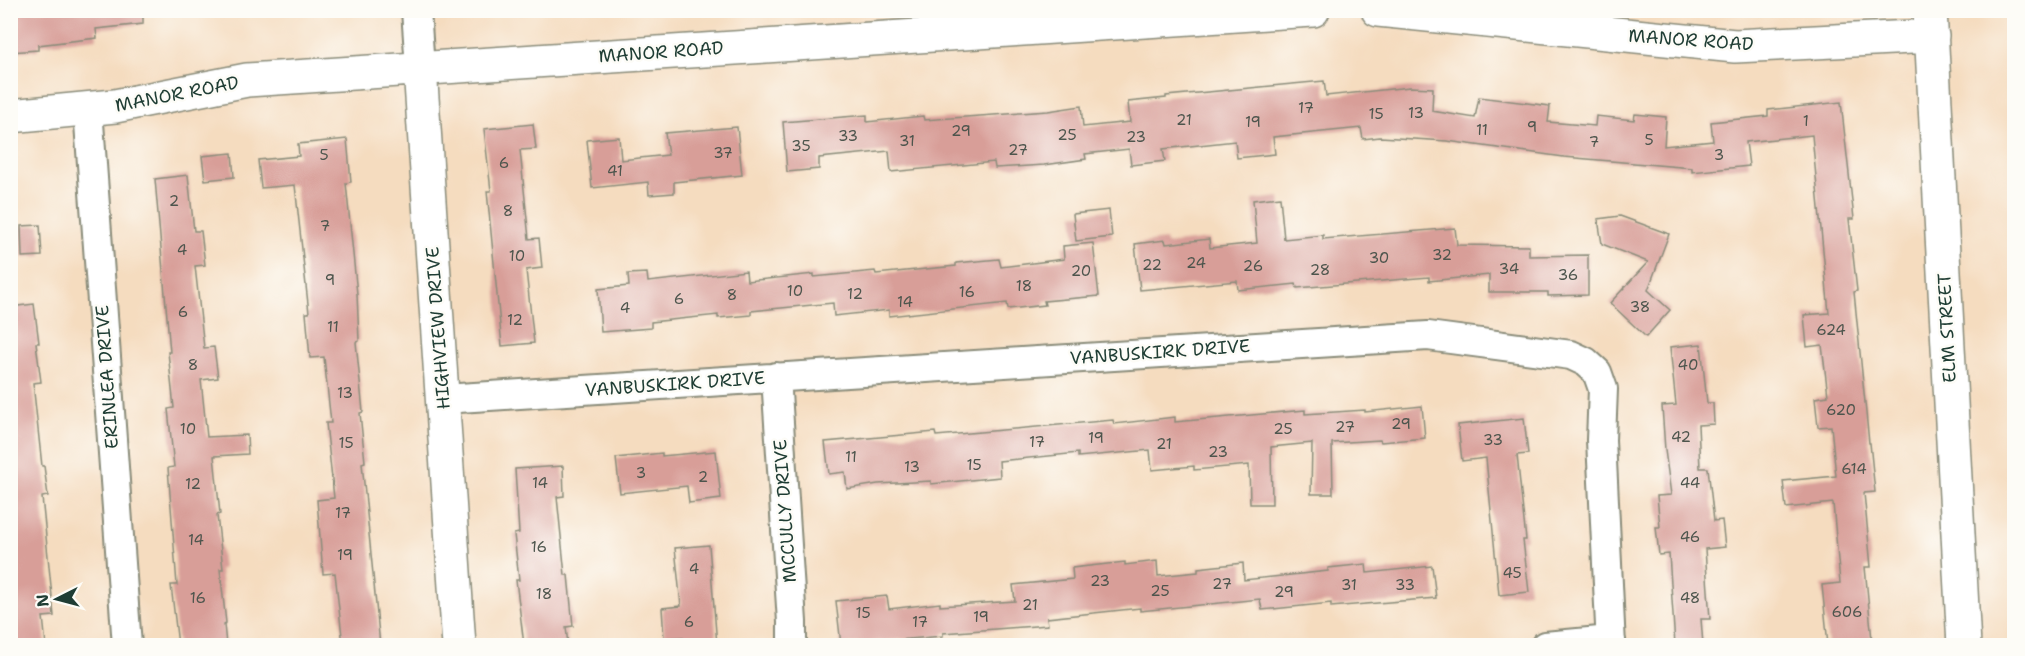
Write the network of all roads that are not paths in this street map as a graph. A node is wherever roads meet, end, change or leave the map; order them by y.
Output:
1 (416, 10) edge
2 (1313, 10) edge
3 (1378, 10) edge
4 (1931, 23) edge
5 (420, 68) junction
6 (88, 109) junction
7 (10, 116) edge
8 (776, 377) junction
9 (443, 399) junction
10 (1611, 643) edge
11 (127, 645) edge
12 (459, 645) edge
13 (792, 645) edge
14 (1545, 645) edge
15 (1964, 645) edge

1 - 5 street, HIGHVIEW DRIVE
2 - 5 street, MANOR ROAD
3 - 4 street, MANOR ROAD
4 - 15 street, ELM STREET
5 - 6 street, MANOR ROAD
5 - 9 street, HIGHVIEW DRIVE
6 - 7 street, MANOR ROAD
6 - 11 street, ERINLEA DRIVE
8 - 9 street, VANBUSKIRK DRIVE
8 - 10 street, VANBUSKIRK DRIVE
8 - 13 street, MCCULLY DRIVE
9 - 12 street, HIGHVIEW DRIVE
10 - 14 street

